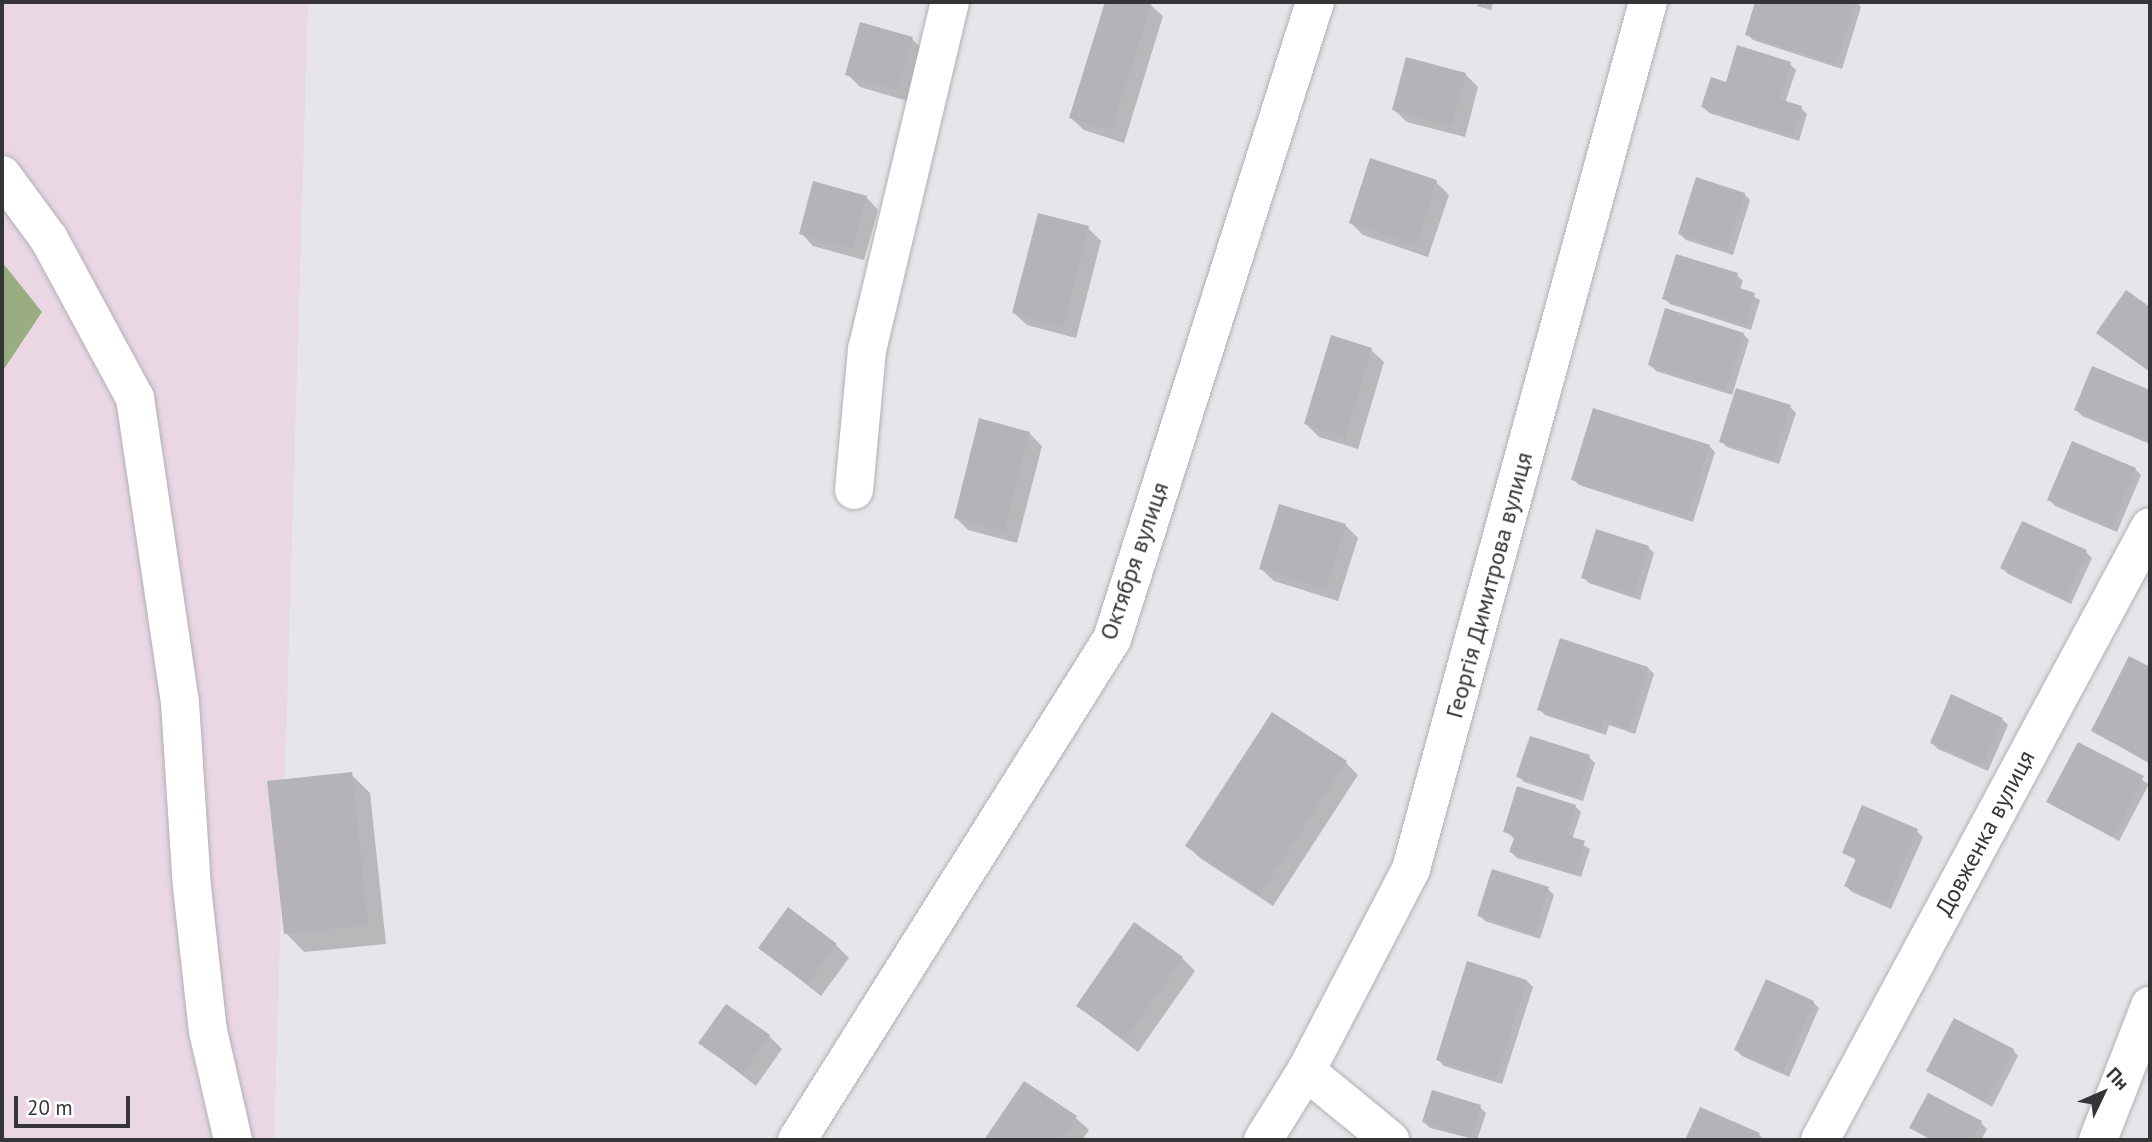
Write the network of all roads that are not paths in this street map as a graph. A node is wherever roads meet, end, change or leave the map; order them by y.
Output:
1 (950, 2) edge
2 (1315, 2) edge
3 (1648, 2) edge
4 (2, 175) edge
5 (854, 490) dead end
6 (2150, 527) edge
7 (2150, 1006) edge
8 (1306, 1071) junction
9 (233, 1140) edge
10 (797, 1140) edge
11 (1263, 1140) edge
12 (1390, 1140) edge
13 (1820, 1140) edge
14 (2098, 1140) edge

1 - 5 street
2 - 10 street, Октября вулиця
3 - 8 street, Георгія Димитрова вулиця
4 - 9 street
6 - 13 street, Довженка вулиця
7 - 14 street
8 - 11 street, Георгія Димитрова вулиця
8 - 12 street

